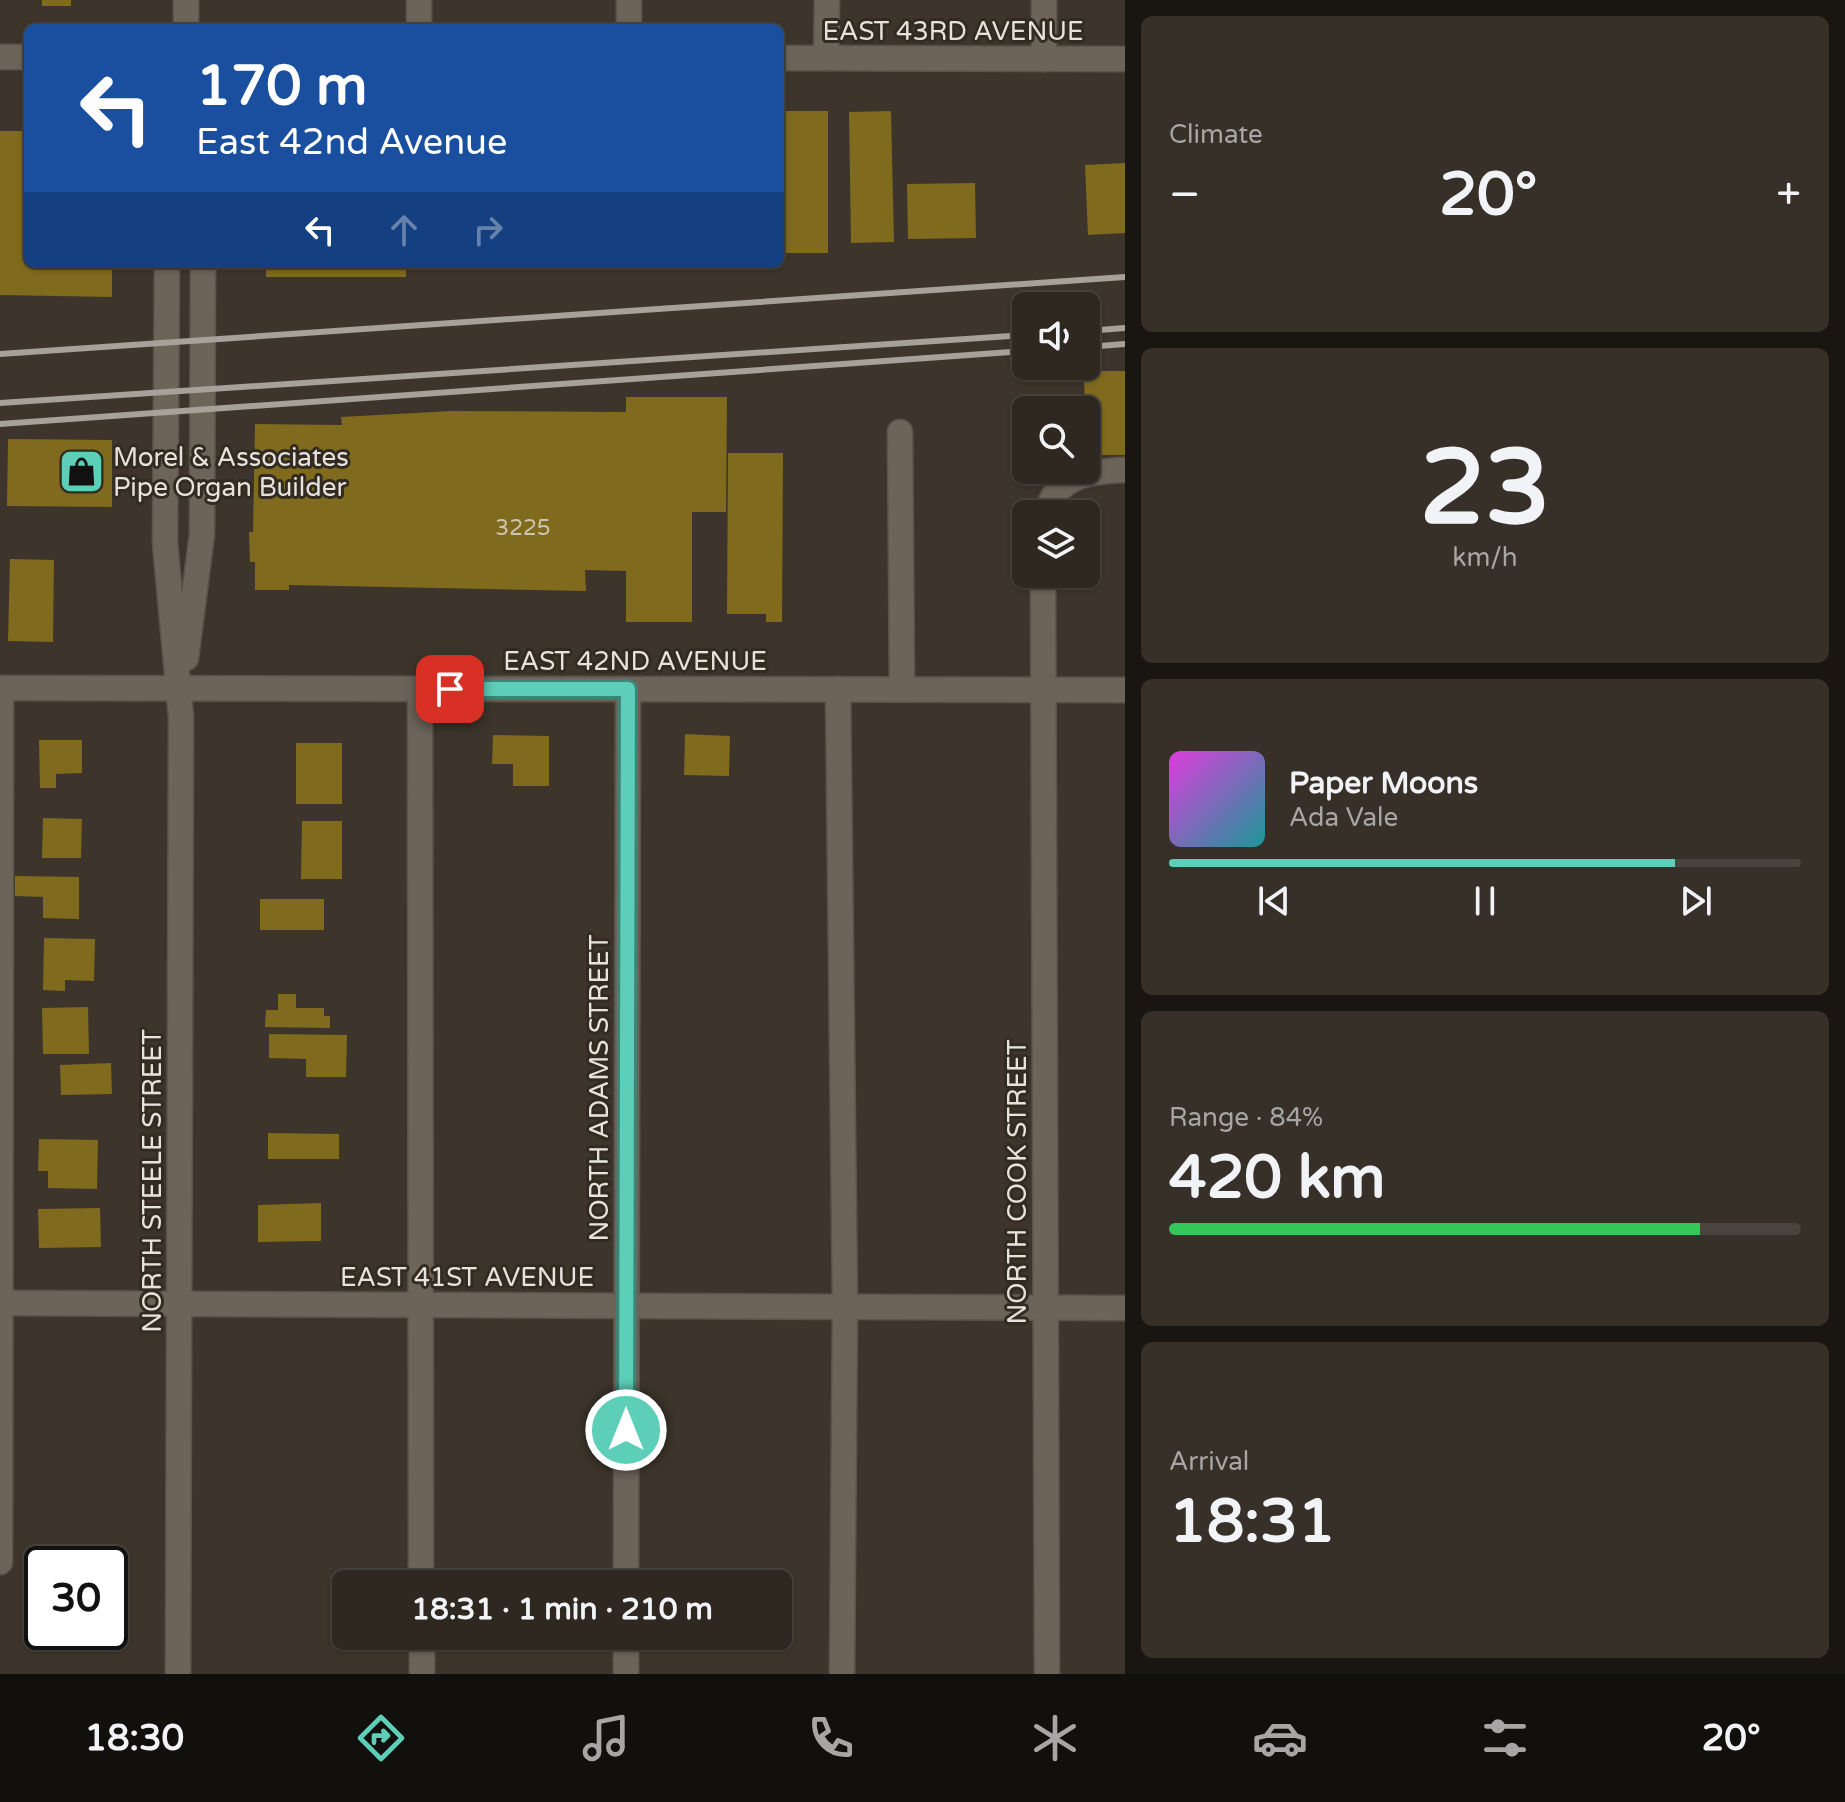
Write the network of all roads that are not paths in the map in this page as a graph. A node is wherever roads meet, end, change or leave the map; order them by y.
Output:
1 (186, 0) edge
2 (419, 0) edge
3 (629, 0) edge
4 (827, 0) edge
5 (1044, 0) edge
6 (186, 24) edge
7 (419, 24) edge
8 (629, 24) edge
9 (0, 57) edge
10 (24, 57) edge
11 (784, 58) edge
12 (826, 58) junction
13 (1044, 59) junction
14 (1125, 59) edge
15 (167, 268) edge
16 (203, 268) edge
17 (900, 432) dead end
18 (1125, 470) edge
19 (1054, 500) edge
20 (1043, 588) edge
21 (1, 688) edge
22 (181, 688) junction
23 (420, 688) junction
24 (628, 689) junction
25 (838, 689) junction
26 (902, 689) junction
27 (1042, 690) junction
28 (1125, 690) edge
29 (2, 1303) edge
30 (180, 1304) junction
31 (420, 1305) junction
32 (626, 1306) junction
33 (845, 1306) junction
34 (1045, 1307) junction
35 (1125, 1308) edge
36 (0, 1562) edge
37 (421, 1570) edge
38 (626, 1570) edge
39 (422, 1650) edge
40 (626, 1650) edge
41 (178, 1674) edge
42 (422, 1674) edge
43 (626, 1674) edge
44 (842, 1674) edge
45 (1047, 1674) edge

1 - 6 street
2 - 7 street
3 - 8 street
4 - 12 street
5 - 13 street
9 - 10 street
11 - 12 street, EAST 43RD AVENUE
12 - 13 street, EAST 43RD AVENUE
13 - 14 street, EAST 43RD AVENUE
15 - 22 street, NORTH STEELE STREET
16 - 22 street, NORTH STEELE STREET
17 - 26 street
18 - 19 street
20 - 27 street, NORTH COOK STREET
21 - 22 street, EAST 42ND AVENUE
21 - 29 street
22 - 23 street, EAST 42ND AVENUE
22 - 30 street, NORTH STEELE STREET
23 - 24 street, EAST 42ND AVENUE
23 - 31 street
24 - 25 street, EAST 42ND AVENUE
24 - 32 street, NORTH ADAMS STREET
25 - 26 street, EAST 42ND AVENUE
25 - 33 street
26 - 27 street, EAST 42ND AVENUE
27 - 28 street, EAST 42ND AVENUE
27 - 34 street, NORTH COOK STREET
29 - 30 street, EAST 41ST AVENUE
29 - 36 street
30 - 31 street, EAST 41ST AVENUE
30 - 41 street, NORTH STEELE STREET
31 - 32 street, EAST 41ST AVENUE
31 - 37 street
32 - 33 street, EAST 41ST AVENUE
32 - 38 street, NORTH ADAMS STREET
33 - 34 street, EAST 41ST AVENUE
33 - 44 street
34 - 35 street, EAST 41ST AVENUE
34 - 45 street, NORTH COOK STREET
39 - 42 street
40 - 43 street

